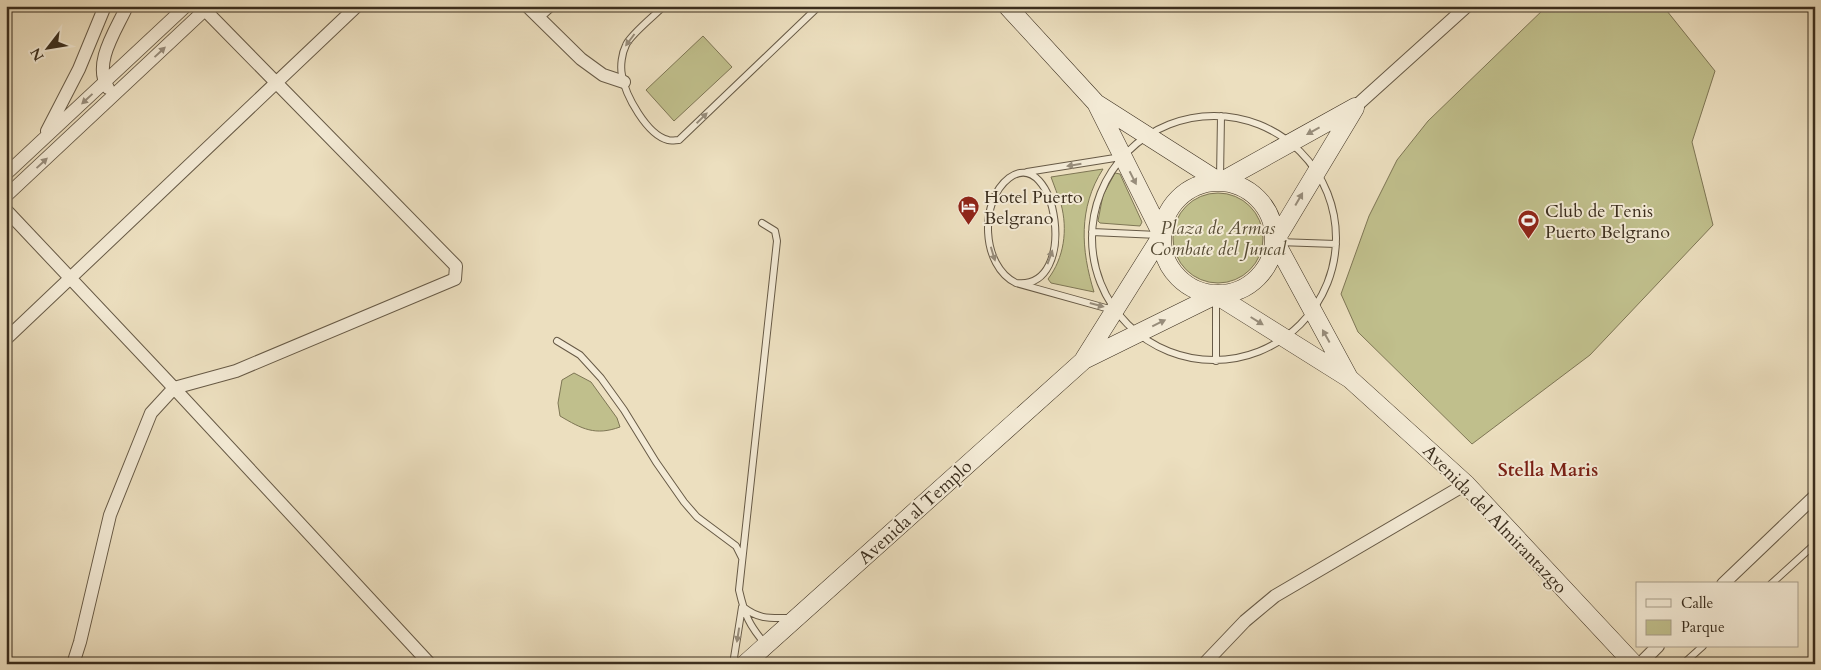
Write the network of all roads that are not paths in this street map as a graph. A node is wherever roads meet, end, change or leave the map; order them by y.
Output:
1 (104, 6) edge
2 (127, 6) edge
3 (186, 6) edge
4 (357, 6) edge
5 (527, 6) edge
6 (548, 6) edge
7 (664, 6) edge
8 (819, 6) edge
9 (1007, 6) edge
10 (1467, 6) edge
11 (205, 7) edge
12 (538, 16) junction
13 (624, 82) junction
14 (104, 83) junction
15 (276, 83) junction
16 (113, 96) junction
17 (1096, 103) junction
18 (1355, 107) junction
19 (1221, 116) junction
20 (1146, 136) junction
21 (44, 139) junction
22 (1290, 144) junction
23 (1122, 157) junction
24 (1316, 171) junction
25 (1020, 173) junction
26 (6, 174) edge
27 (1220, 182) junction
28 (6, 196) edge
29 (6, 210) edge
30 (762, 223) dead end
31 (1092, 232) junction
32 (1162, 236) junction
33 (1275, 241) junction
34 (1336, 244) junction
35 (71, 278) junction
36 (1016, 283) junction
37 (1216, 295) junction
38 (1116, 310) junction
39 (1312, 312) junction
40 (1137, 334) junction
41 (1285, 338) junction
42 (6, 339) edge
43 (557, 341) dead end
44 (1084, 360) junction
45 (1216, 361) junction
46 (1350, 379) junction
47 (174, 388) junction
48 (1466, 484) junction
49 (1815, 496) edge
50 (1815, 544) edge
51 (743, 559) junction
52 (1725, 582) edge
53 (1773, 582) edge
54 (742, 606) junction
55 (797, 618) junction
56 (766, 645) junction
57 (1656, 648) edge
58 (1700, 648) edge
59 (73, 664) edge
60 (430, 664) edge
61 (733, 664) edge
62 (745, 664) edge
63 (1204, 664) edge
64 (1634, 664) edge
65 (1640, 664) edge
66 (1683, 664) edge

1 - 21 street
2 - 14 street
3 - 14 street
4 - 15 street
5 - 12 street
6 - 12 street
7 -> 13 lane
13 -> 8 lane
9 - 17 street
10 - 18 street
11 - 15 street
16 -> 11 street
12 - 13 street
14 - 16 street
14 -> 21 street
15 - 35 street
15 - 47 street
28 -> 16 street
17 - 20 street
17 - 23 street
18 -> 22 street
18 - 24 street
19 - 20 lane
19 - 22 lane
19 - 27 lane
20 - 23 lane
20 - 27 street
21 - 26 street
22 - 24 lane
22 - 27 street
23 -> 25 lane
23 - 31 lane
23 -> 32 street
33 -> 24 street
24 - 34 lane
25 -> 36 lane
36 -> 25 lane
27 - 32 street
27 - 33 street
29 - 35 street
30 - 51 lane
31 - 32 lane
31 - 38 lane
32 - 37 street
32 - 38 street
33 - 34 lane
33 - 37 street
33 - 39 street
34 - 39 lane
35 - 42 street
35 - 47 street
36 -> 38 lane
40 -> 37 street
37 -> 41 street
37 - 45 lane
38 - 40 lane
38 - 44 street
39 - 41 lane
46 -> 39 street
40 - 44 street
40 - 45 lane
41 - 45 lane
41 - 46 street
43 - 51 lane
44 - 55 street, Avenida al Templo
46 - 48 street, Avenida del Almirantazgo
47 - 59 street
47 - 60 street
48 - 63 street
48 - 64 street, Avenida del Almirantazgo
49 - 52 street
50 - 53 lane
51 - 54 lane
54 - 55 lane
54 - 56 lane
54 -> 61 lane
55 - 56 street, Avenida al Templo
56 - 62 street, Avenida al Templo
57 - 65 street
58 - 66 lane

